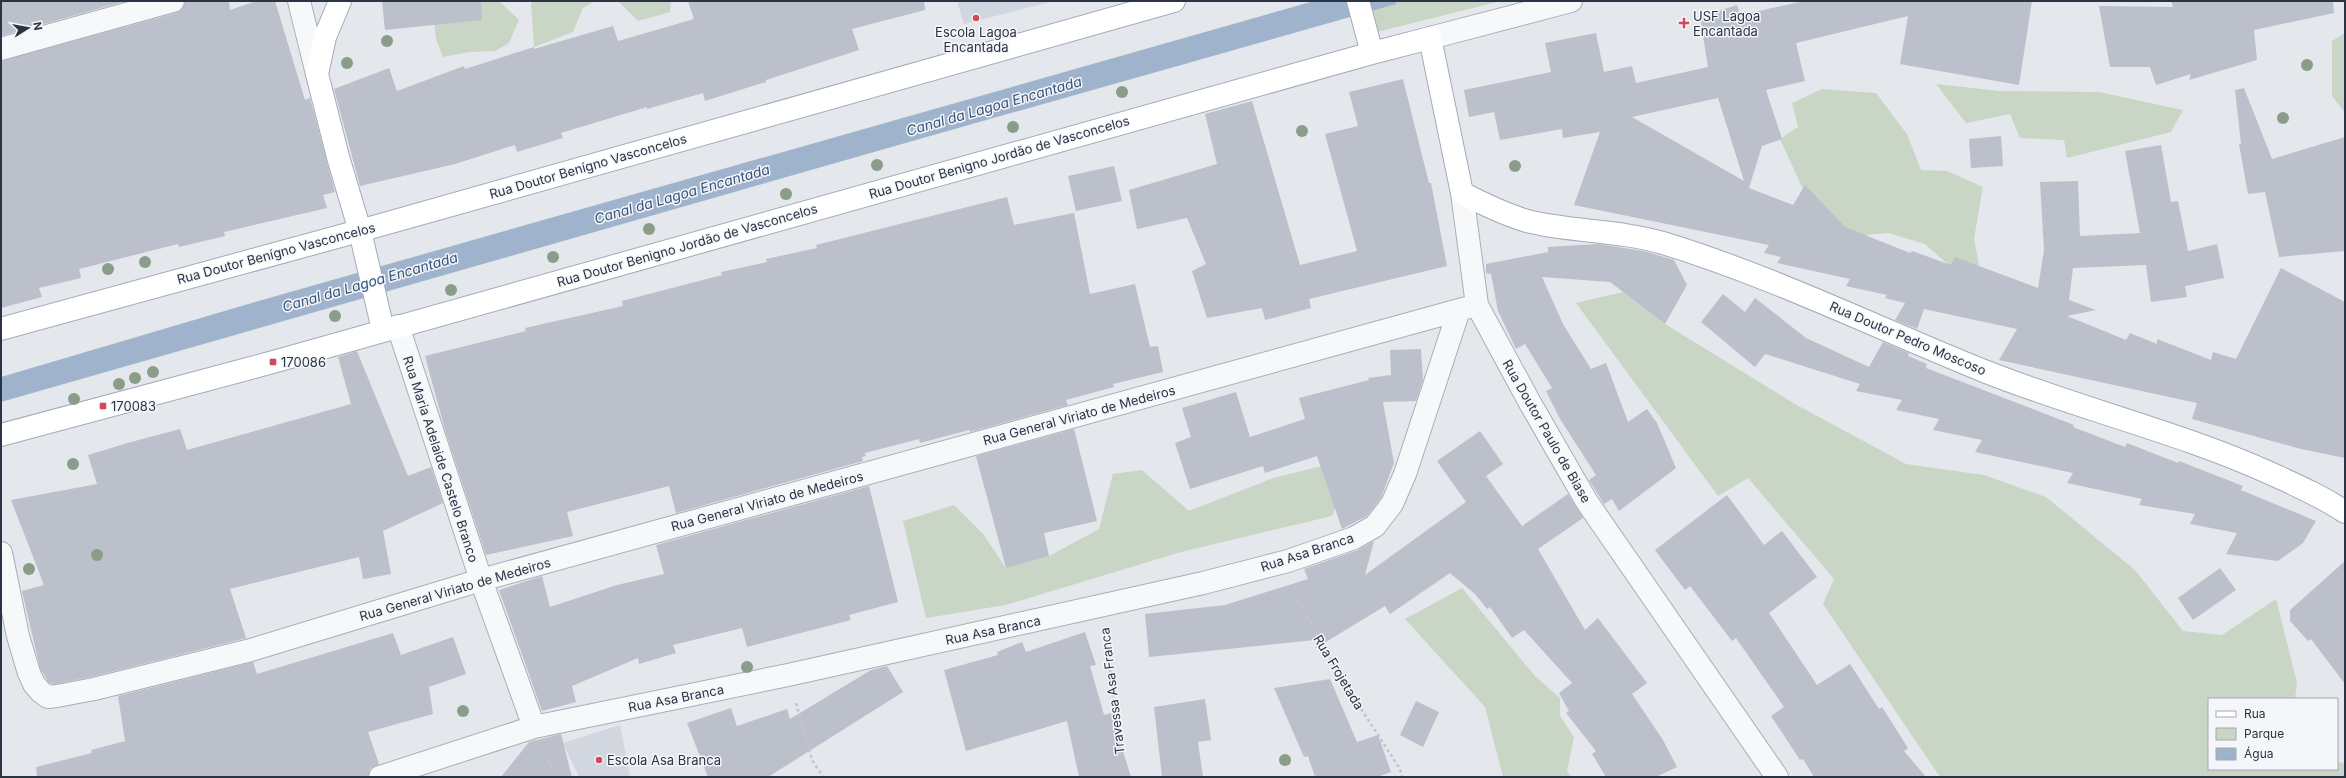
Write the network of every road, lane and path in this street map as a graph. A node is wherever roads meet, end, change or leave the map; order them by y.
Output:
1 (173, 1) edge
2 (299, 1) edge
3 (340, 1) edge
4 (1174, 1) edge
5 (1358, 1) edge
6 (1571, 1) edge
7 (1430, 38) junction
8 (1369, 44) junction
9 (1, 49) edge
10 (317, 74) junction
11 (1462, 193) junction
12 (361, 238) junction
13 (1468, 307) junction
14 (387, 324) junction
15 (1, 329) edge
16 (1, 435) edge
17 (2345, 512) edge
18 (1, 553) edge
19 (1288, 561) junction
20 (481, 580) junction
21 (1102, 606) junction
22 (788, 675) junction
23 (534, 727) junction
24 (380, 777) edge
25 (823, 777) edge
26 (1122, 777) edge
27 (1402, 777) edge
28 (1777, 777) edge

1 - 9 street
2 - 10 street
3 - 10 main road
4 - 12 main road, Rua Doutor Benígno Vasconcelos
5 - 8 main road
6 - 7 street, Rua Doutor Benigno Jordão de Vasconcelos
7 - 8 main road, Rua Doutor Benigno Jordão de Vasconcelos
7 - 11 main road, Rua Doutor Paulo de Biase
8 - 14 main road, Rua Doutor Benigno Jordão de Vasconcelos
10 - 12 main road
11 - 13 street, Rua Doutor Paulo de Biase
11 - 17 main road, Rua Doutor Pedro Moscoso
12 - 14 main road
12 - 15 main road, Rua Doutor Benígno Vasconcelos
13 - 19 street, Rua Asa Branca
13 - 20 street, Rua General Viriato de Medeiros
13 - 28 street, Rua Doutor Paulo de Biase
14 - 16 main road, Rua Doutor Benigno Jordão de Vasconcelos
14 - 20 street, Rua Maria Adelaide Castelo Branco
18 - 20 street, Rua General Viriato de Medeiros
19 - 21 street, Rua Asa Branca
19 - 27 path, Rua Frojetada
20 - 23 street, Rua Maria Adelaide Castelo Branco
21 - 22 street, Rua Asa Branca
21 - 26 path, Travessa Asa Franca
22 - 23 street, Rua Asa Branca
22 - 25 path
23 - 24 street, Rua Asa Branca

